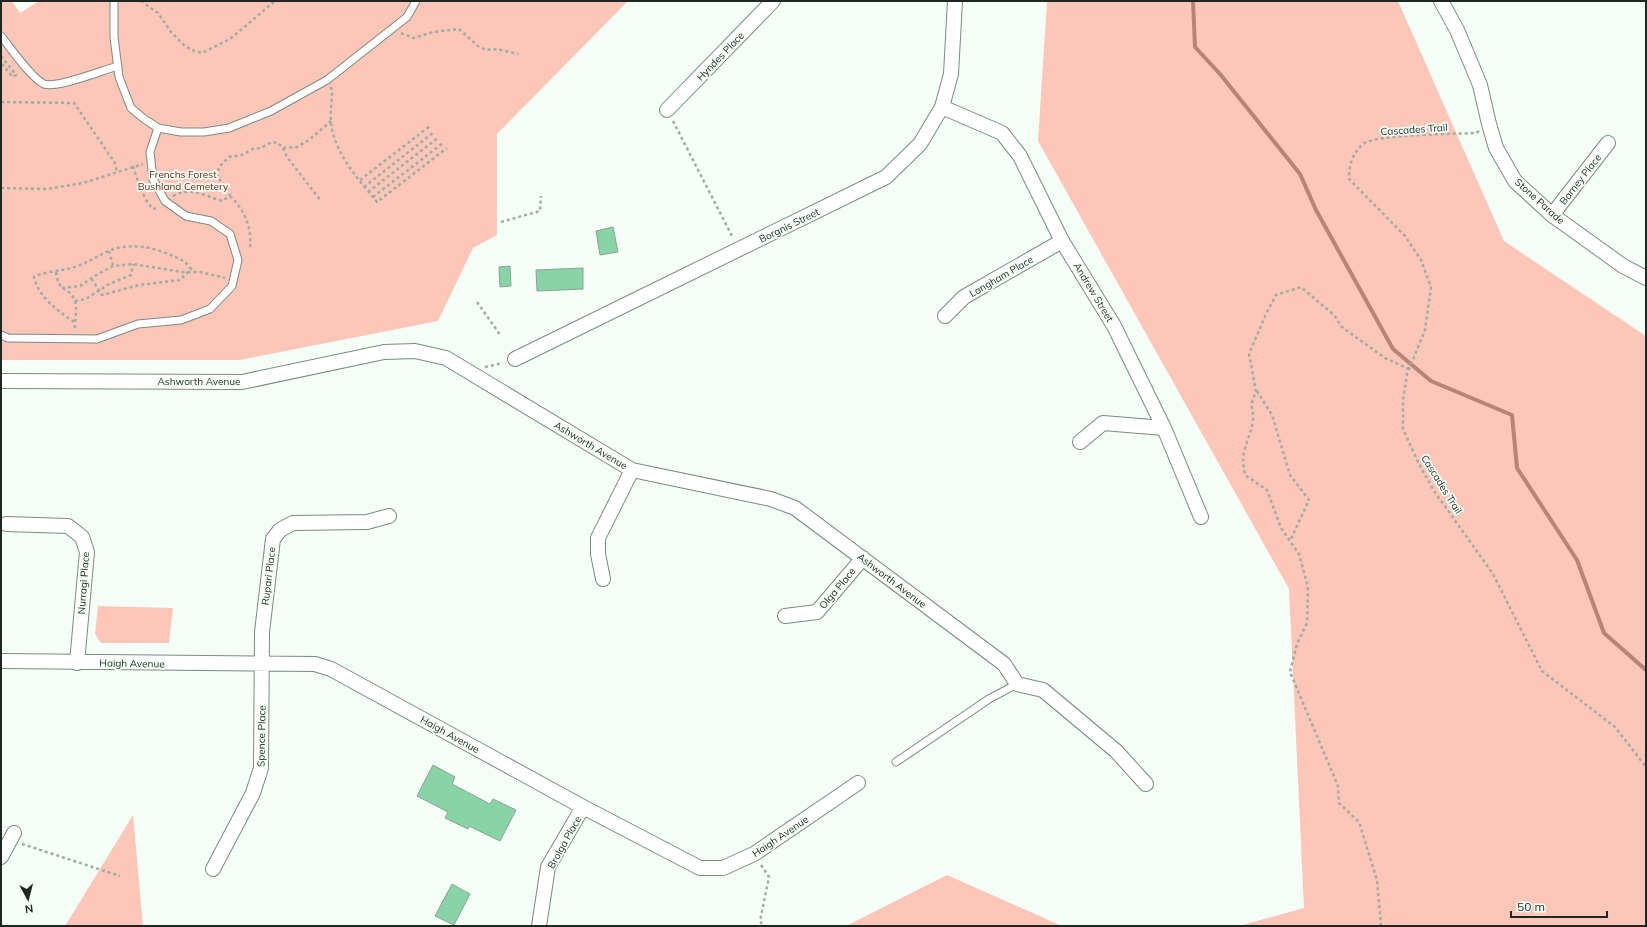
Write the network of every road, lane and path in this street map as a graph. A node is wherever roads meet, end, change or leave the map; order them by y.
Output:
1 (114, 1) edge
2 (141, 1) edge
3 (275, 1) edge
4 (416, 1) edge
5 (773, 1) edge
6 (955, 1) edge
7 (1441, 1) edge
8 (392, 29) junction
9 (1, 36) edge
10 (518, 54) dead end
11 (1, 56) edge
12 (1, 63) edge
13 (118, 66) junction
14 (327, 80) junction
15 (1, 102) edge
16 (942, 107) junction
17 (667, 110) joint
18 (331, 121) junction
19 (1489, 124) junction
20 (430, 126) dead end
21 (158, 128) junction
22 (434, 132) dead end
23 (439, 138) dead end
24 (443, 143) dead end
25 (1608, 143) dead end
26 (283, 148) junction
27 (447, 148) dead end
28 (151, 164) junction
29 (133, 166) junction
30 (117, 172) junction
31 (360, 180) junction
32 (364, 186) junction
33 (1, 188) edge
34 (368, 192) junction
35 (230, 196) junction
36 (541, 196) dead end
37 (373, 197) junction
38 (165, 201) junction
39 (321, 201) dead end
40 (1552, 215) junction
41 (501, 222) dead end
42 (1062, 241) junction
43 (250, 248) dead end
44 (739, 249) junction
45 (109, 251) junction
46 (133, 264) junction
47 (113, 266) junction
48 (56, 272) junction
49 (187, 272) junction
50 (91, 278) junction
51 (1646, 278) edge
52 (233, 280) junction
53 (62, 288) junction
54 (99, 290) junction
55 (75, 301) junction
56 (477, 302) dead end
57 (945, 316) dead end
58 (74, 322) junction
59 (1, 335) edge
60 (501, 336) dead end
61 (75, 339) junction
62 (515, 359) joint
63 (1409, 369) junction
64 (472, 374) junction
65 (1, 381) edge
66 (1256, 391) junction
67 (1164, 428) junction
68 (1080, 442) dead end
69 (632, 470) junction
70 (388, 516) dead end
71 (1201, 517) dead end
72 (6, 524) dead end
73 (1290, 541) junction
74 (863, 558) junction
75 (603, 579) dead end
76 (785, 616) dead end
77 (1, 661) edge
78 (77, 662) junction
79 (262, 665) junction
80 (1017, 684) junction
81 (896, 762) dead end
82 (1646, 767) edge
83 (858, 782) dead end
84 (1146, 784) dead end
85 (583, 807) junction
86 (12, 836) joint
87 (754, 854) junction
88 (1, 857) edge
89 (213, 869) dead end
90 (120, 876) dead end
91 (539, 926) edge
92 (763, 926) edge
93 (1380, 926) edge

1 - 13 lane
2 - 3 path
4 - 8 lane
5 - 17 street, Hyndes Place
6 - 16 street, Borgnis Street
7 - 19 street, Stone Parade
8 - 10 path
8 - 14 lane
9 - 13 lane
11 - 12 path
13 - 21 lane
14 - 18 path
14 - 21 lane
15 - 30 path
16 - 42 street, Andrew Street
16 - 44 street, Borgnis Street
17 - 44 path
18 - 26 path
18 - 31 path
19 - 40 street, Stone Parade
19 - 63 path, Cascades Trail
20 - 31 path
21 - 28 lane
22 - 32 path
23 - 34 path
24 - 37 path
25 - 40 street, Barney Place
26 - 35 path
26 - 39 path
27 - 37 path
28 - 29 path
28 - 38 lane
29 - 30 path
29 - 38 path
30 - 33 path
31 - 32 path
32 - 34 path
34 - 37 path
35 - 38 path
35 - 43 path
36 - 41 path
38 - 52 lane
40 - 51 street, Stone Parade
42 - 57 street, Langham Place
42 - 67 street, Andrew Street
44 - 62 street, Borgnis Street
45 - 47 path
45 - 48 path
45 - 49 path
46 - 47 path
46 - 49 path
46 - 54 path
47 - 50 path
48 - 53 path
48 - 58 path
49 - 52 path
49 - 54 path
50 - 53 path
50 - 54 path
52 - 61 lane
53 - 55 path
54 - 55 path
55 - 58 path
56 - 60 path
58 - 61 path
59 - 61 lane
62 - 64 path
63 - 66 path
63 - 82 path, Cascades Trail
64 - 65 street, Ashworth Avenue
64 - 69 street, Ashworth Avenue
66 - 73 path
66 - 73 path
67 - 68 street
67 - 71 street, Andrew Street
69 - 74 street, Ashworth Avenue
69 - 75 street
70 - 79 street, Rupari Place
72 - 78 street, Nurragi Place
73 - 93 path
74 - 76 street, Olga Place
74 - 80 street, Ashworth Avenue
77 - 78 street, Haigh Avenue
78 - 79 street, Haigh Avenue
79 - 85 street, Haigh Avenue
79 - 89 street, Spence Place
80 - 81 lane
80 - 84 street
83 - 87 street, Haigh Avenue
85 - 87 street, Haigh Avenue
85 - 91 street, Brolga Place
86 - 88 street
86 - 90 path
87 - 92 path

